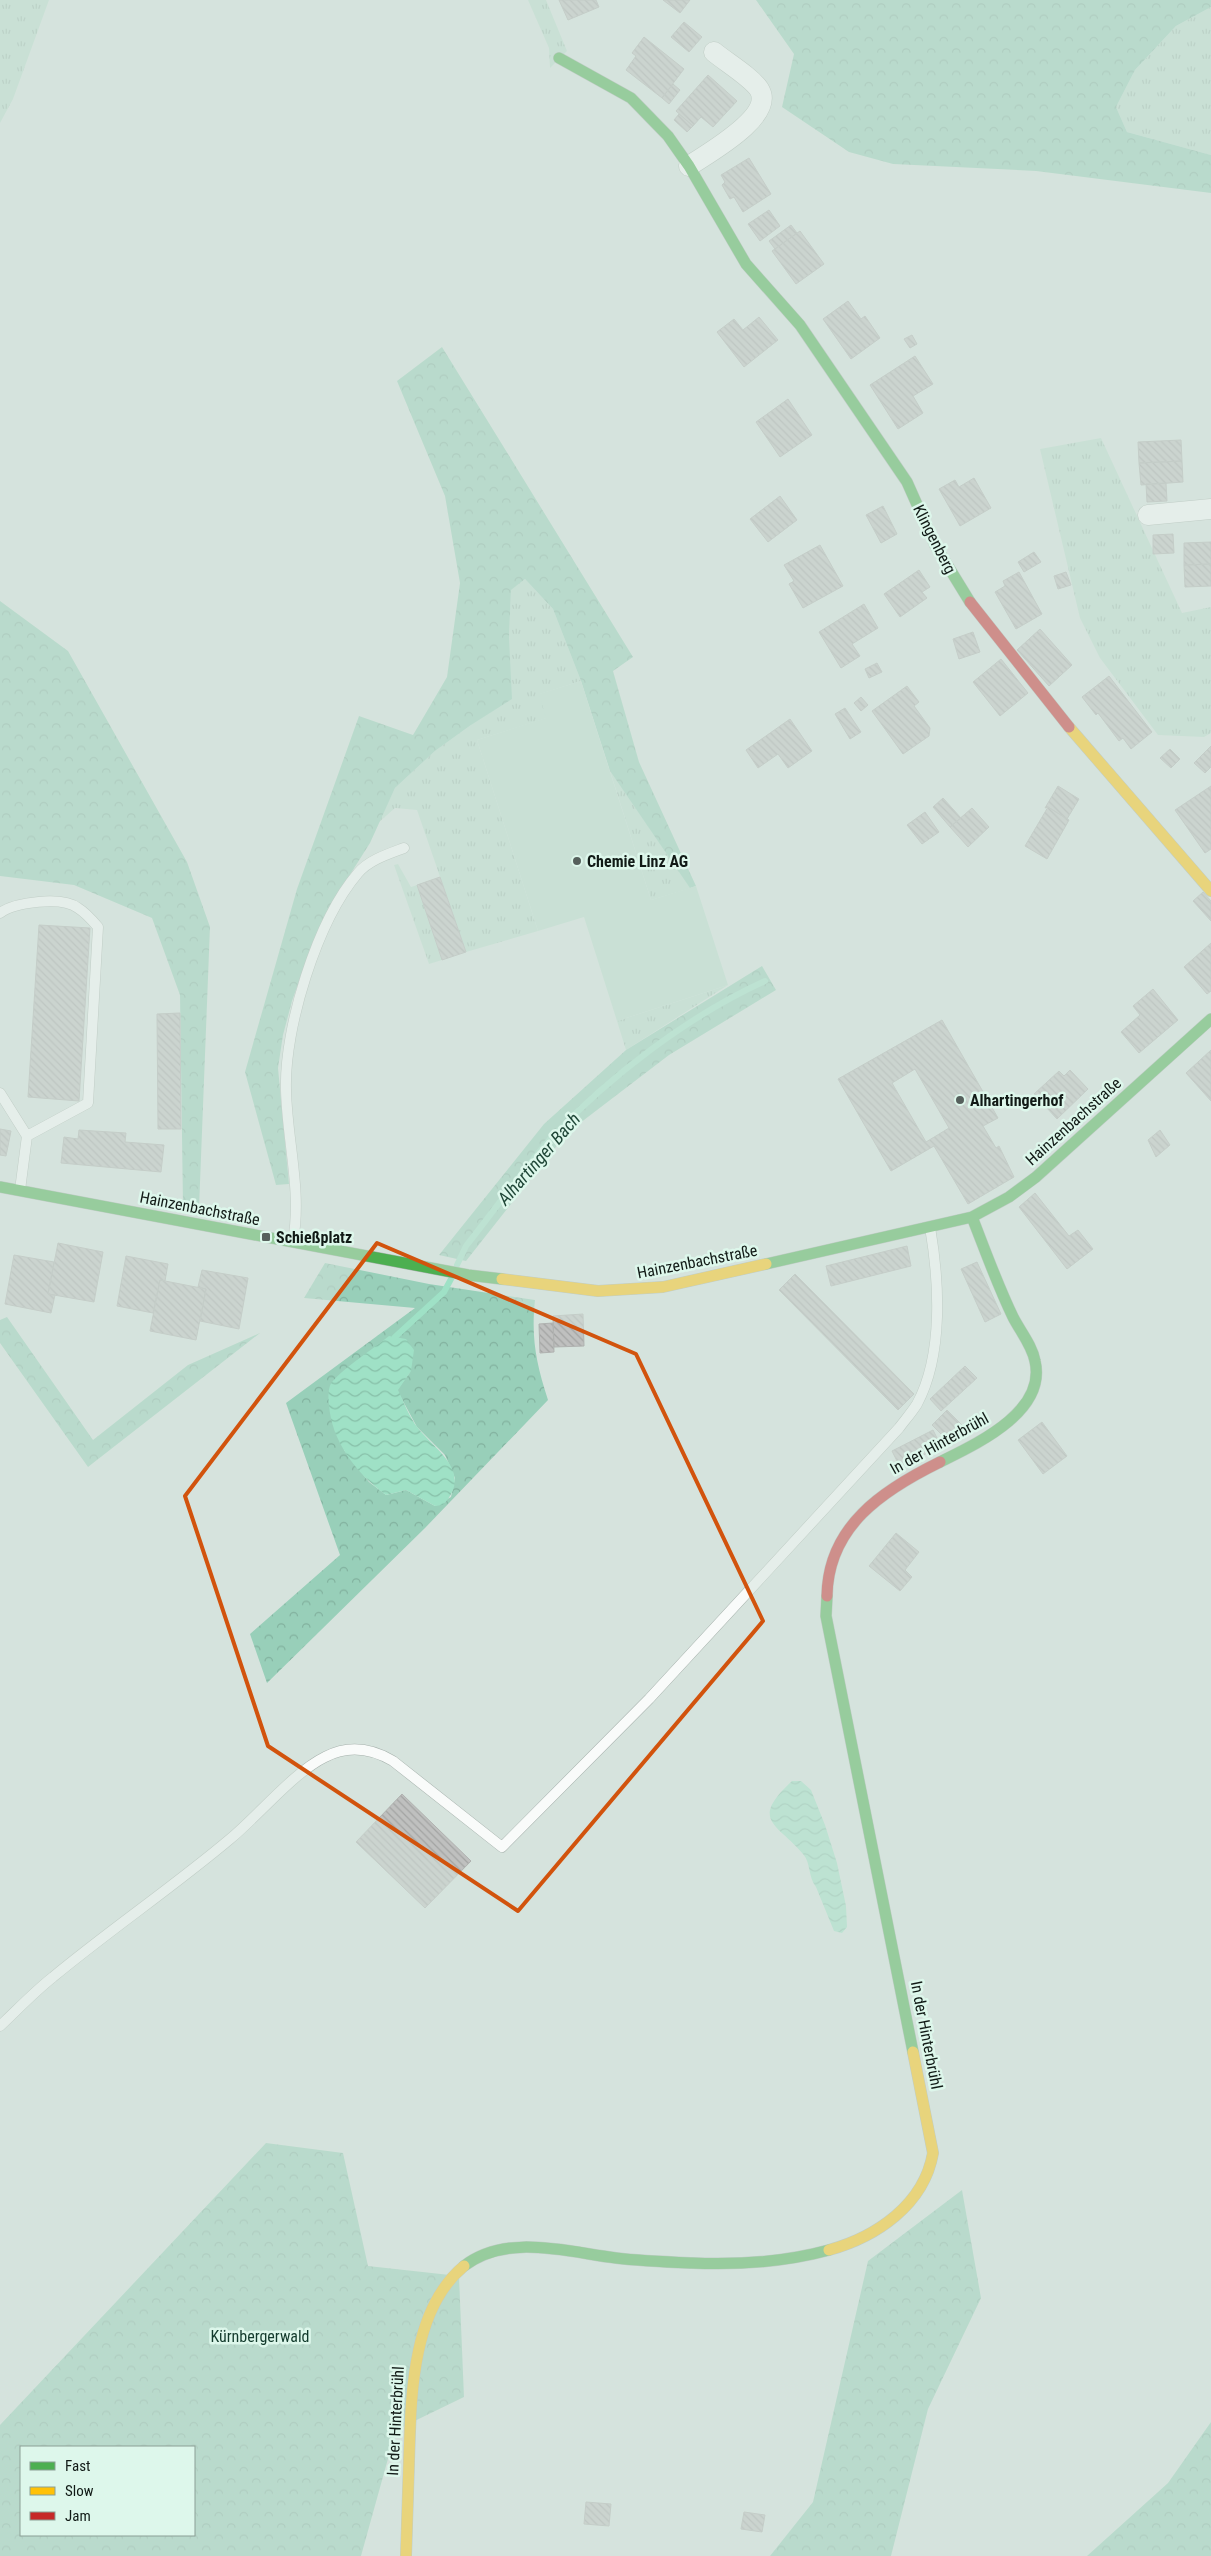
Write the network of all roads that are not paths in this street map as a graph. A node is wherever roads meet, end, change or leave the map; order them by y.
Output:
1 (714, 52) dead end
2 (559, 58) dead end
3 (689, 166) junction
4 (1211, 509) edge
5 (1148, 515) dead end
6 (404, 848) dead end
7 (1211, 891) edge
8 (0, 913) edge
9 (1211, 1019) edge
10 (0, 1093) edge
11 (27, 1136) junction
12 (0, 1187) edge
13 (20, 1191) junction
14 (972, 1217) junction
15 (930, 1227) junction
16 (293, 1242) junction
17 (0, 2026) edge
18 (406, 2556) edge

1 - 3 street
2 - 3 street, Klingenberg
3 - 7 street, Klingenberg
4 - 5 street
6 - 16 lane
8 - 11 lane
9 - 14 street, Hainzenbachstraße
10 - 11 lane
11 - 13 lane
12 - 13 street, Hainzenbachstraße
13 - 16 street, Hainzenbachstraße
14 - 15 street, Hainzenbachstraße
14 - 18 street, In der Hinterbrühl
15 - 16 street, Hainzenbachstraße
15 - 17 lane

